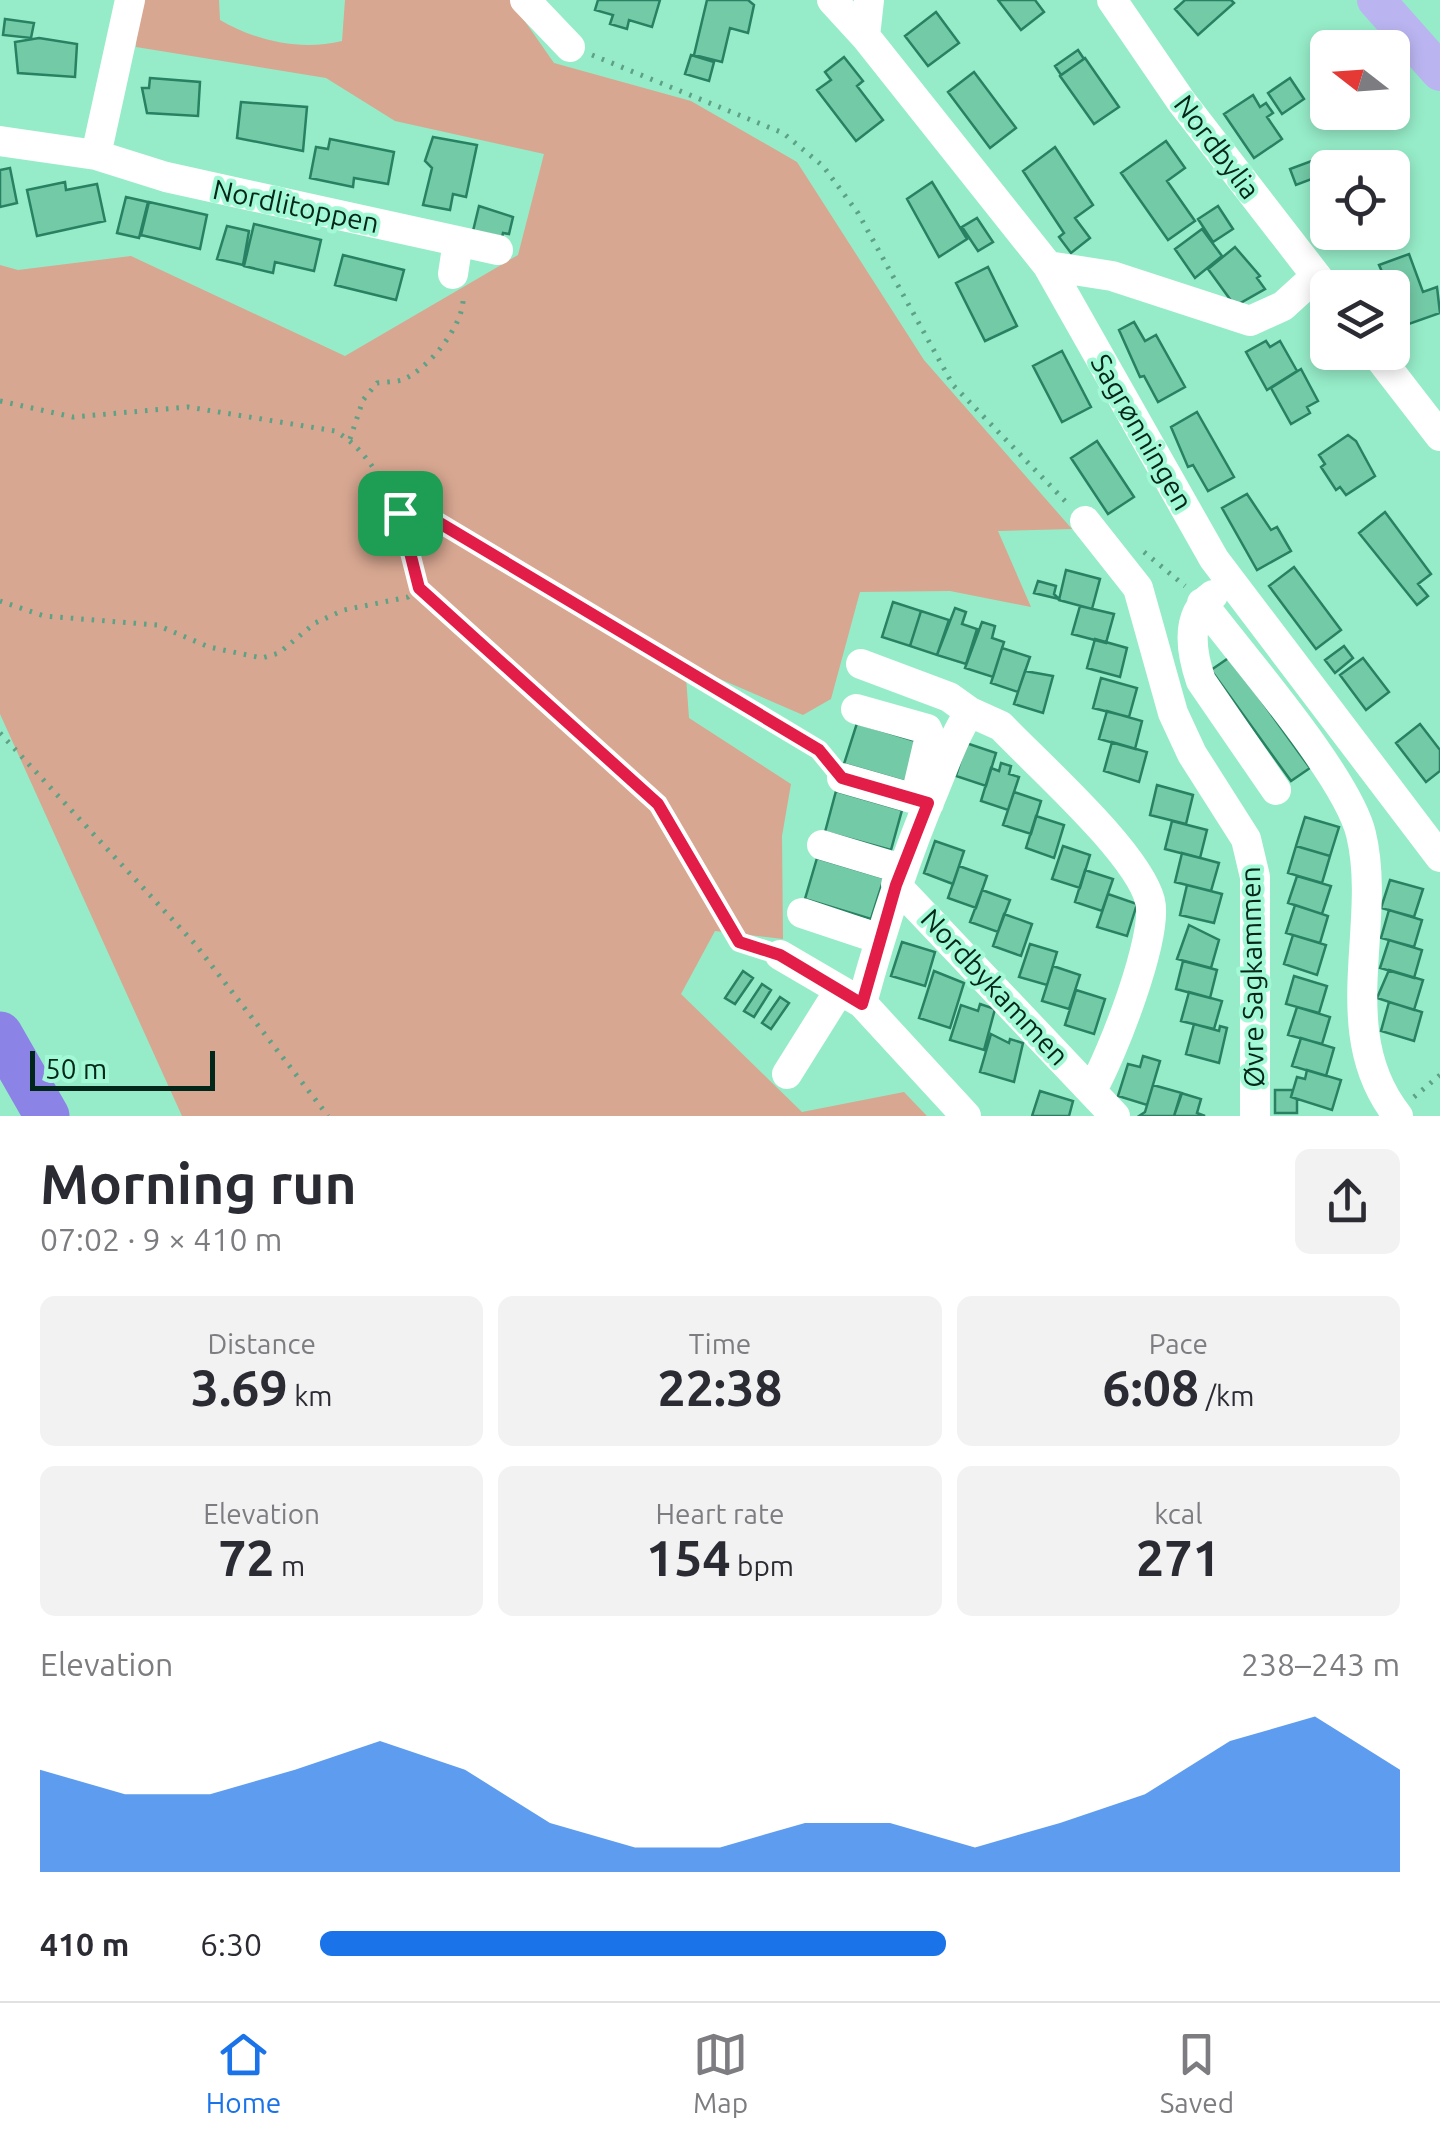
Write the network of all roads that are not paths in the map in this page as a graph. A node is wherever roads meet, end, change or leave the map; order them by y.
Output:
1 (130, 0) edge
2 (525, 0) edge
3 (832, 0) edge
4 (869, 0) edge
5 (1112, 0) edge
6 (1376, 0) edge
7 (866, 36) junction
8 (570, 47) road end
9 (1440, 72) edge
10 (0, 141) edge
11 (96, 154) junction
12 (458, 241) junction
13 (498, 250) dead end
14 (1048, 266) junction
15 (1312, 270) edge
16 (452, 274) road end
17 (1310, 290) edge
18 (1390, 370) edge
19 (1440, 436) edge
20 (1085, 522) road end
21 (1232, 581) junction
22 (1202, 602) junction
23 (862, 664) dead end
24 (856, 709) dead end
25 (970, 712) junction
26 (842, 778) road end
27 (1276, 790) dead end
28 (922, 801) junction
29 (822, 844) dead end
30 (1440, 857) edge
31 (899, 877) junction
32 (802, 913) dead end
33 (880, 939) junction
34 (780, 955) road end
35 (850, 997) junction
36 (0, 1034) edge
37 (787, 1074) dead end
38 (1092, 1090) junction
39 (47, 1116) edge
40 (966, 1116) edge
41 (1115, 1116) edge
42 (1254, 1116) edge
43 (1398, 1116) edge

1 - 11 street
2 - 8 street
3 - 7 street, Sagrønningen
4 - 7 street
5 - 15 street, Nordbylia
6 - 9 main road
7 - 14 street, Sagrønningen
10 - 11 street, Nordlitoppen
11 - 12 street, Nordlitoppen
12 - 13 street, Nordlitoppen
12 - 16 street
14 - 17 street
14 - 21 street, Sagrønningen
18 - 19 street
20 - 42 street, Øvre Sagkammen
21 - 22 street
21 - 30 street, Sagrønningen
22 - 27 street
22 - 43 street
23 - 25 street, Nordbykammen
24 - 28 street
25 - 28 street, Nordbykammen
25 - 38 street, Nordbykammen
26 - 28 street
28 - 31 street, Nordbykammen
29 - 31 street
31 - 33 street, Nordbykammen
31 - 38 street, Nordbykammen
32 - 33 street
33 - 35 street, Nordbykammen
34 - 35 street
35 - 37 street, Nordbykammen
35 - 40 street
36 - 39 highway
38 - 41 street, Nordbykammen

